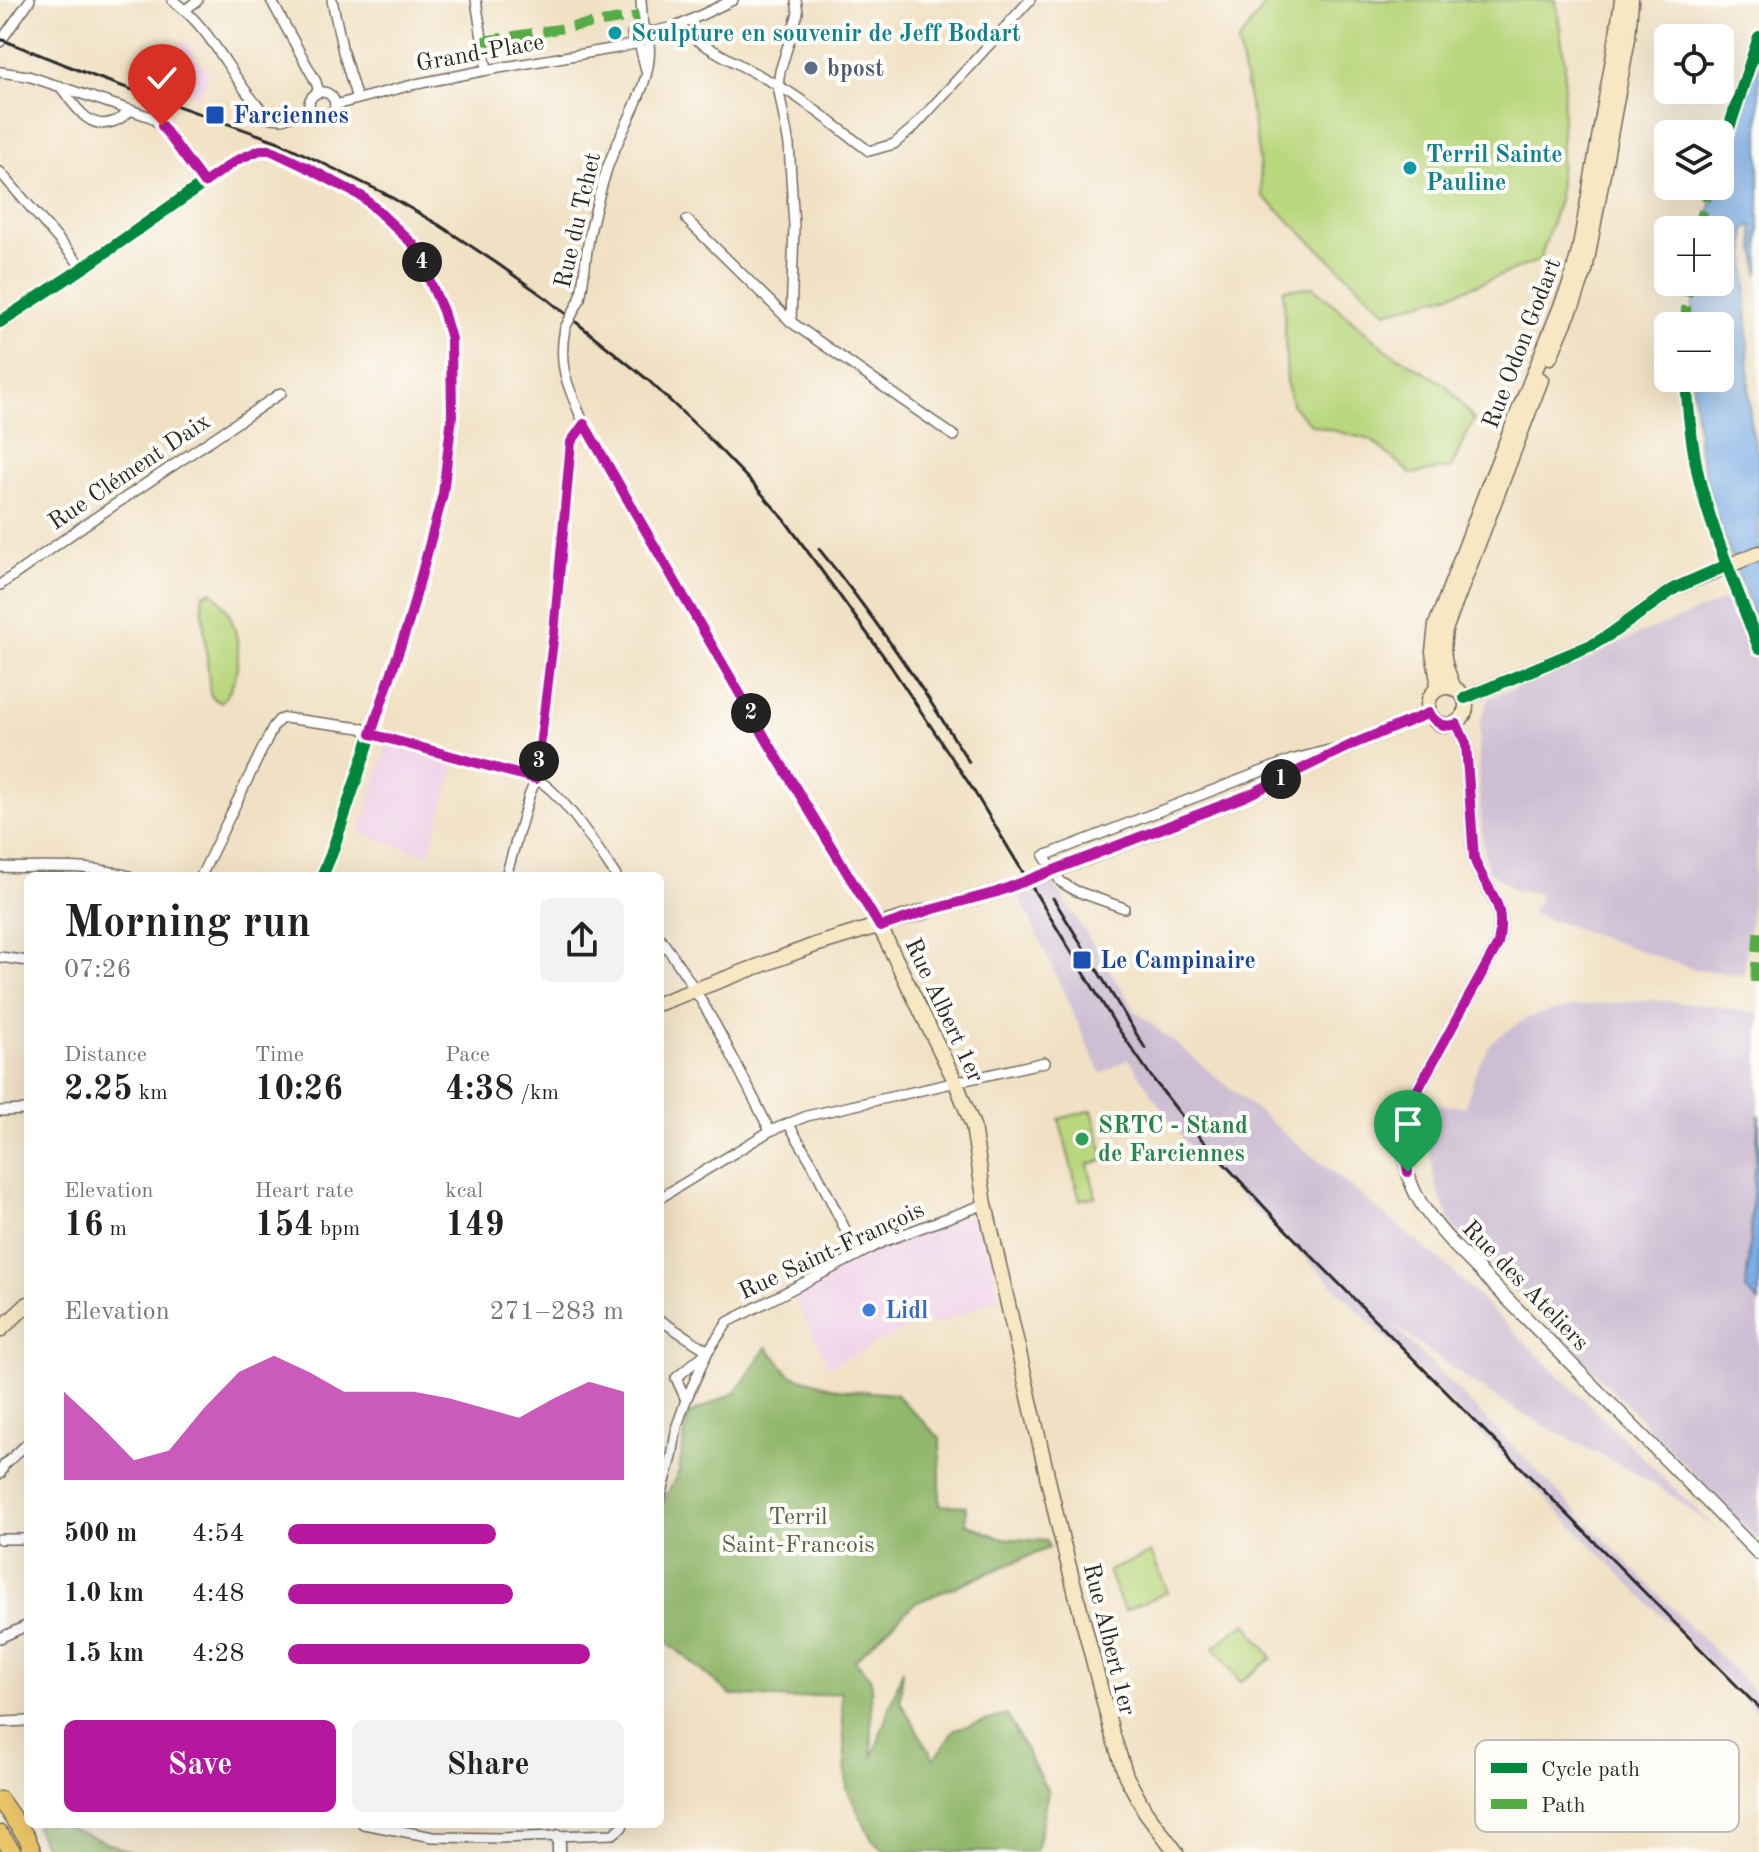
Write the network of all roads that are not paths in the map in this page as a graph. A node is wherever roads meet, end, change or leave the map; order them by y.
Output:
1 (30, 0) edge
2 (172, 0) edge
3 (198, 0) edge
4 (271, 0) edge
5 (332, 0) edge
6 (476, 0) edge
7 (641, 0) edge
8 (733, 0) edge
9 (796, 0) edge
10 (1030, 0) edge
11 (1622, 0) edge
12 (1631, 0) edge
13 (185, 10) junction
14 (678, 26) junction
15 (645, 39) junction
16 (0, 42) edge
17 (487, 70) junction
18 (0, 72) edge
19 (60, 86) junction
20 (778, 86) junction
21 (319, 92) junction
22 (357, 99) junction
23 (335, 105) junction
24 (310, 108) junction
25 (131, 110) junction
26 (0, 172) edge
27 (204, 183) junction
28 (687, 220) dead end
29 (83, 268) junction
30 (0, 322) edge
31 (791, 322) junction
32 (565, 328) joint
33 (281, 393) dead end
34 (584, 424) junction
35 (954, 436) dead end
36 (1759, 553) edge
37 (0, 585) edge
38 (1435, 691) junction
39 (1459, 693) junction
40 (1429, 713) junction
41 (1457, 724) junction
42 (371, 734) junction
43 (1353, 744) junction
44 (536, 779) junction
45 (0, 867) edge
46 (116, 872) edge
47 (203, 872) edge
48 (324, 872) edge
49 (507, 872) edge
50 (613, 872) edge
51 (1124, 908) dead end
52 (880, 927) junction
53 (664, 944) edge
54 (0, 957) edge
55 (24, 960) edge
56 (695, 992) junction
57 (664, 1002) edge
58 (1045, 1062) dead end
59 (956, 1083) junction
60 (24, 1110) edge
61 (0, 1111) edge
62 (788, 1123) junction
63 (770, 1131) junction
64 (664, 1196) edge
65 (985, 1204) junction
66 (858, 1255) junction
67 (24, 1308) edge
68 (664, 1323) edge
69 (0, 1330) edge
70 (708, 1351) junction
71 (686, 1400) junction
72 (24, 1447) edge
73 (0, 1474) edge
74 (664, 1485) edge
75 (0, 1539) edge
76 (24, 1539) edge
77 (1759, 1554) edge
78 (24, 1627) edge
79 (0, 1637) edge
80 (24, 1721) edge
81 (3, 1722) dead end
82 (0, 1800) edge
83 (385, 1828) edge
84 (621, 1828) edge
85 (0, 1834) edge
86 (559, 1836) junction
87 (13, 1852) edge
88 (33, 1852) edge
89 (559, 1852) edge
90 (1176, 1852) edge

1 - 16 street
2 - 13 street
3 - 13 street
4 - 21 street
5 - 22 street
6 - 17 street
7 - 15 street, Rue du Tchet
8 - 14 street, Grand-Place
9 - 20 street
10 - 20 street
11 - 38 main road, Rue Odon Godart
12 - 39 main road, Rue Odon Godart
13 - 24 street
14 - 15 street, Grand-Place
14 - 20 street
15 - 17 street, Grand-Place
15 - 32 street, Rue du Tchet, bridge
17 - 22 street, Grand-Place
18 - 19 street
19 - 25 street
19 - 25 street
20 - 31 street
21 - 23 street
21 - 24 street
22 - 23 street, Grand-Place
23 - 24 street
25 - 27 street
26 - 29 street
27 - 29 street
27 - 42 street
28 - 31 street
29 - 30 street
31 - 35 street
32 - 34 street, Rue Albert 1er
33 - 37 street, Rue Clément Daix
34 - 44 street
34 - 52 street, Rue Albert 1er
36 - 39 main road
38 - 39 main road
38 - 40 main road
39 - 41 main road
40 - 41 main road
40 - 43 main road
41 - 77 street, Rue des Ateliers
42 - 44 street
42 - 47 street
42 - 48 street
43 - 51 street
43 - 52 main road, bridge
44 - 49 street
44 - 50 street
45 - 46 street
52 - 56 main road
52 - 59 main road, Rue Albert 1er
53 - 56 street
54 - 55 street
56 - 57 main road
56 - 63 street
58 - 59 street
59 - 62 street
59 - 65 main road, Rue Albert 1er
60 - 61 street
62 - 63 street
62 - 66 street
63 - 64 street
65 - 66 street, Rue Saint-François
65 - 90 main road, Rue Albert 1er
66 - 70 street, Rue Saint-François
67 - 69 main road
68 - 70 street
70 - 71 street, Rue Saint-François
70 - 71 street, Rue Saint-François
71 - 74 street
72 - 73 street
75 - 76 street
78 - 79 street
80 - 81 street
82 - 88 highway
83 - 86 street
84 - 86 street
85 - 87 highway
86 - 89 street

